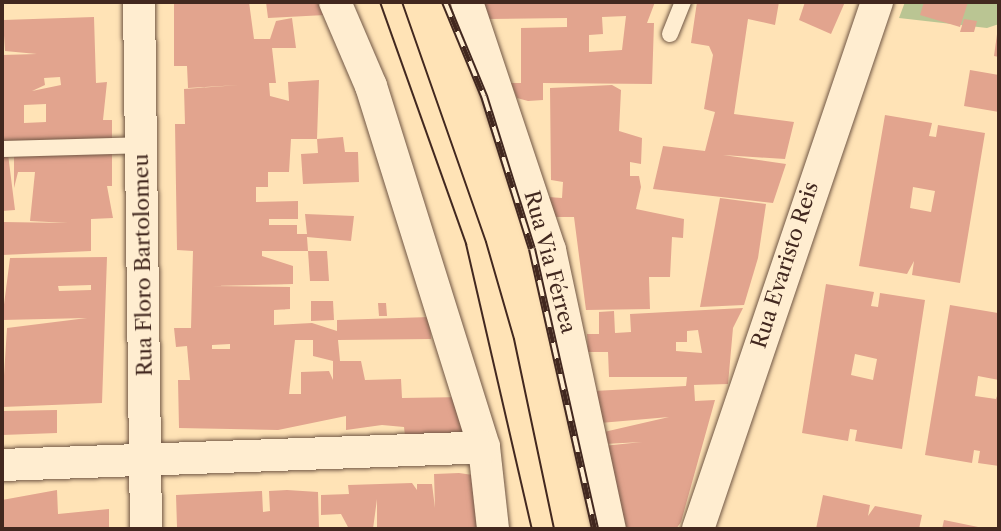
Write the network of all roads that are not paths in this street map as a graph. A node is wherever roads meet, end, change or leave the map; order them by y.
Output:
1 (139, 2) edge
2 (335, 2) edge
3 (467, 2) edge
4 (683, 2) edge
5 (877, 2) edge
6 (670, 34) dead end
7 (141, 145) junction
8 (2, 149) edge
9 (484, 446) junction
10 (145, 462) junction
11 (2, 465) edge
12 (146, 529) edge
13 (493, 529) edge
14 (610, 529) edge
15 (698, 529) edge

1 - 7 street, Rua Floro Bartolomeu
2 - 9 street
3 - 14 street, Rua Via Férrea
4 - 6 lane
5 - 15 street, Rua Evaristo Reis
7 - 8 lane
7 - 10 street, Rua Floro Bartolomeu
9 - 10 street
9 - 13 street
10 - 11 street
10 - 12 street, Rua Floro Bartolomeu

